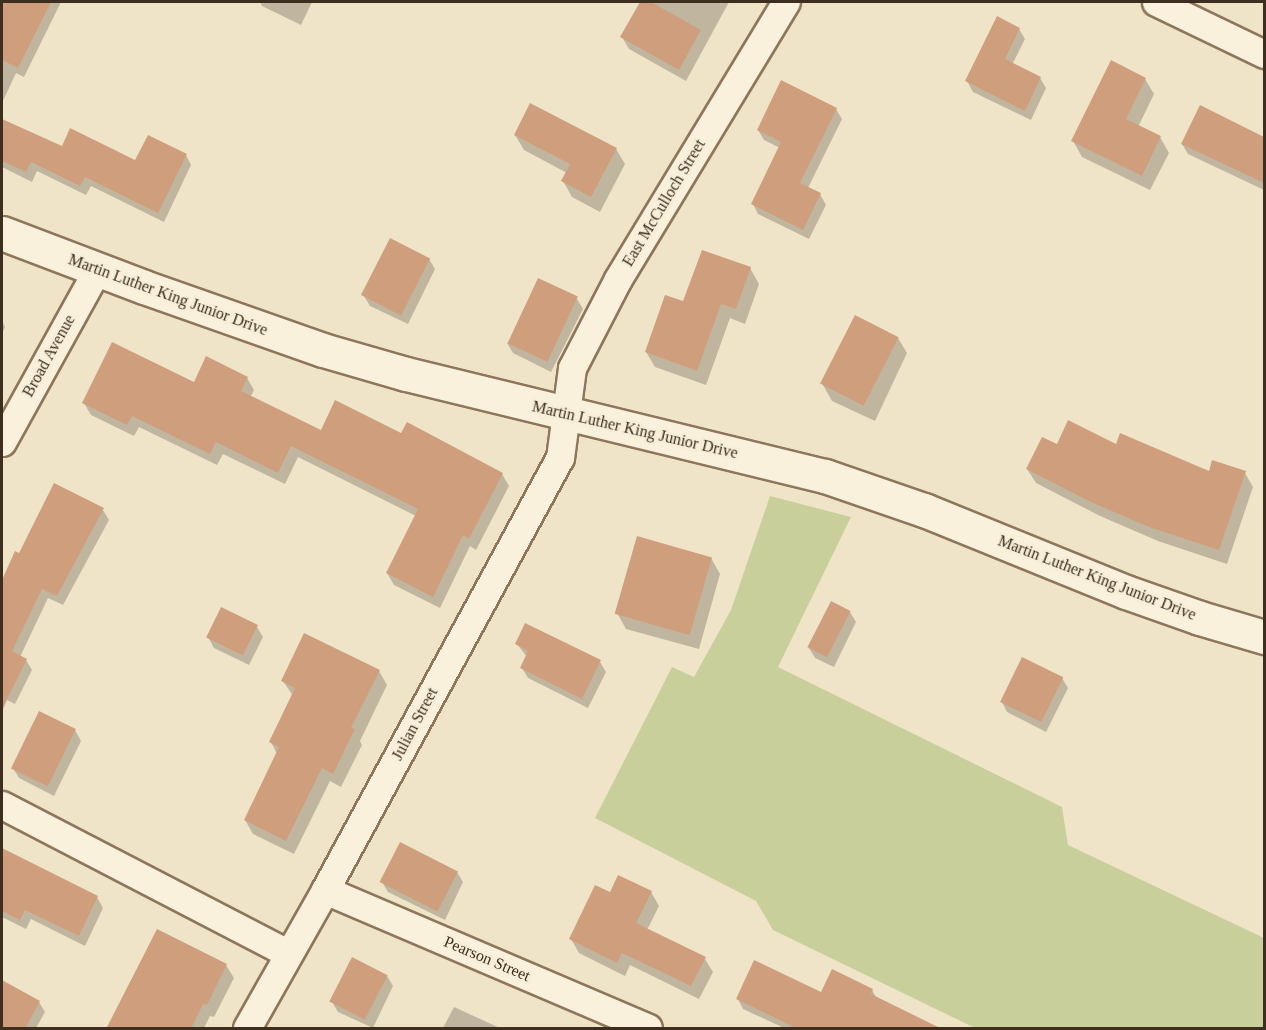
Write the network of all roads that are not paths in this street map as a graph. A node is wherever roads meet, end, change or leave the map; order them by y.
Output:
1 (786, 2) edge
2 (1156, 2) edge
3 (1264, 54) edge
4 (2, 233) edge
5 (97, 270) junction
6 (567, 414) junction
7 (2, 442) edge
8 (1264, 636) edge
9 (2, 805) edge
10 (325, 890) junction
11 (288, 953) junction
12 (247, 1029) edge
13 (648, 1029) edge

1 - 6 street, East McCulloch Street
2 - 3 street
4 - 5 main road, Martin Luther King Junior Drive
5 - 6 main road, Martin Luther King Junior Drive
5 - 7 street, Broad Avenue
6 - 8 main road, Martin Luther King Junior Drive
6 - 10 street, Julian Street
9 - 11 street
10 - 11 street, Julian Street
10 - 13 street, Pearson Street
11 - 12 street, Julian Street

